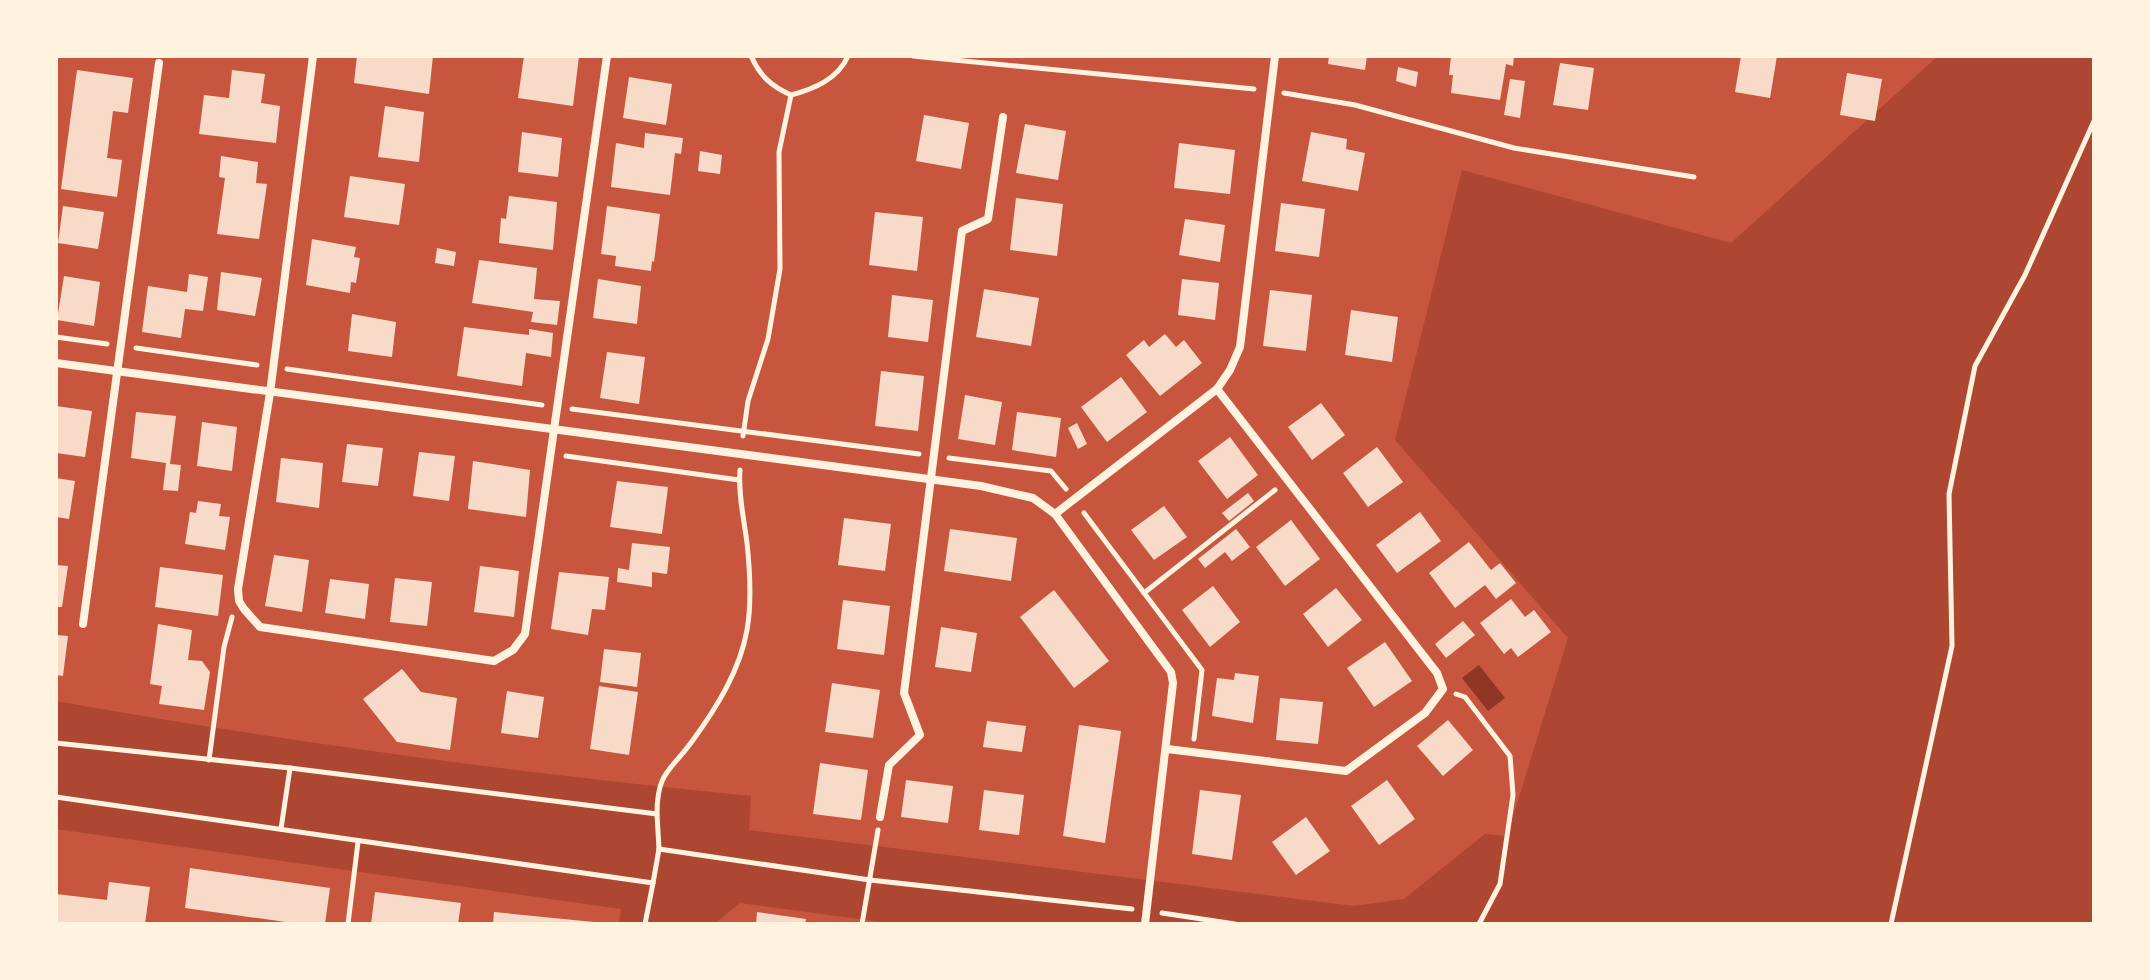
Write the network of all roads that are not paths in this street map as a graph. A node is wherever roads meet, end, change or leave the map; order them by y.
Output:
1 (313, 56) edge
2 (607, 56) edge
3 (1275, 56) edge
4 (159, 63) dead end
5 (1003, 117) dead end
6 (56, 363) edge
7 (117, 370) junction
8 (1217, 389) junction
9 (270, 393) junction
10 (553, 430) junction
11 (929, 480) junction
12 (1055, 514) junction
13 (83, 624) dead end
14 (1167, 749) junction
15 (880, 817) road end
16 (1145, 924) edge

1 - 9 street
2 - 10 street
3 - 8 street
4 - 7 street
5 - 11 street
6 - 7 street
7 - 9 street
7 - 13 street
8 - 12 street
8 - 14 street
9 - 10 street
9 - 10 street
10 - 11 street
11 - 12 street
11 - 15 street
12 - 14 street
14 - 16 street

